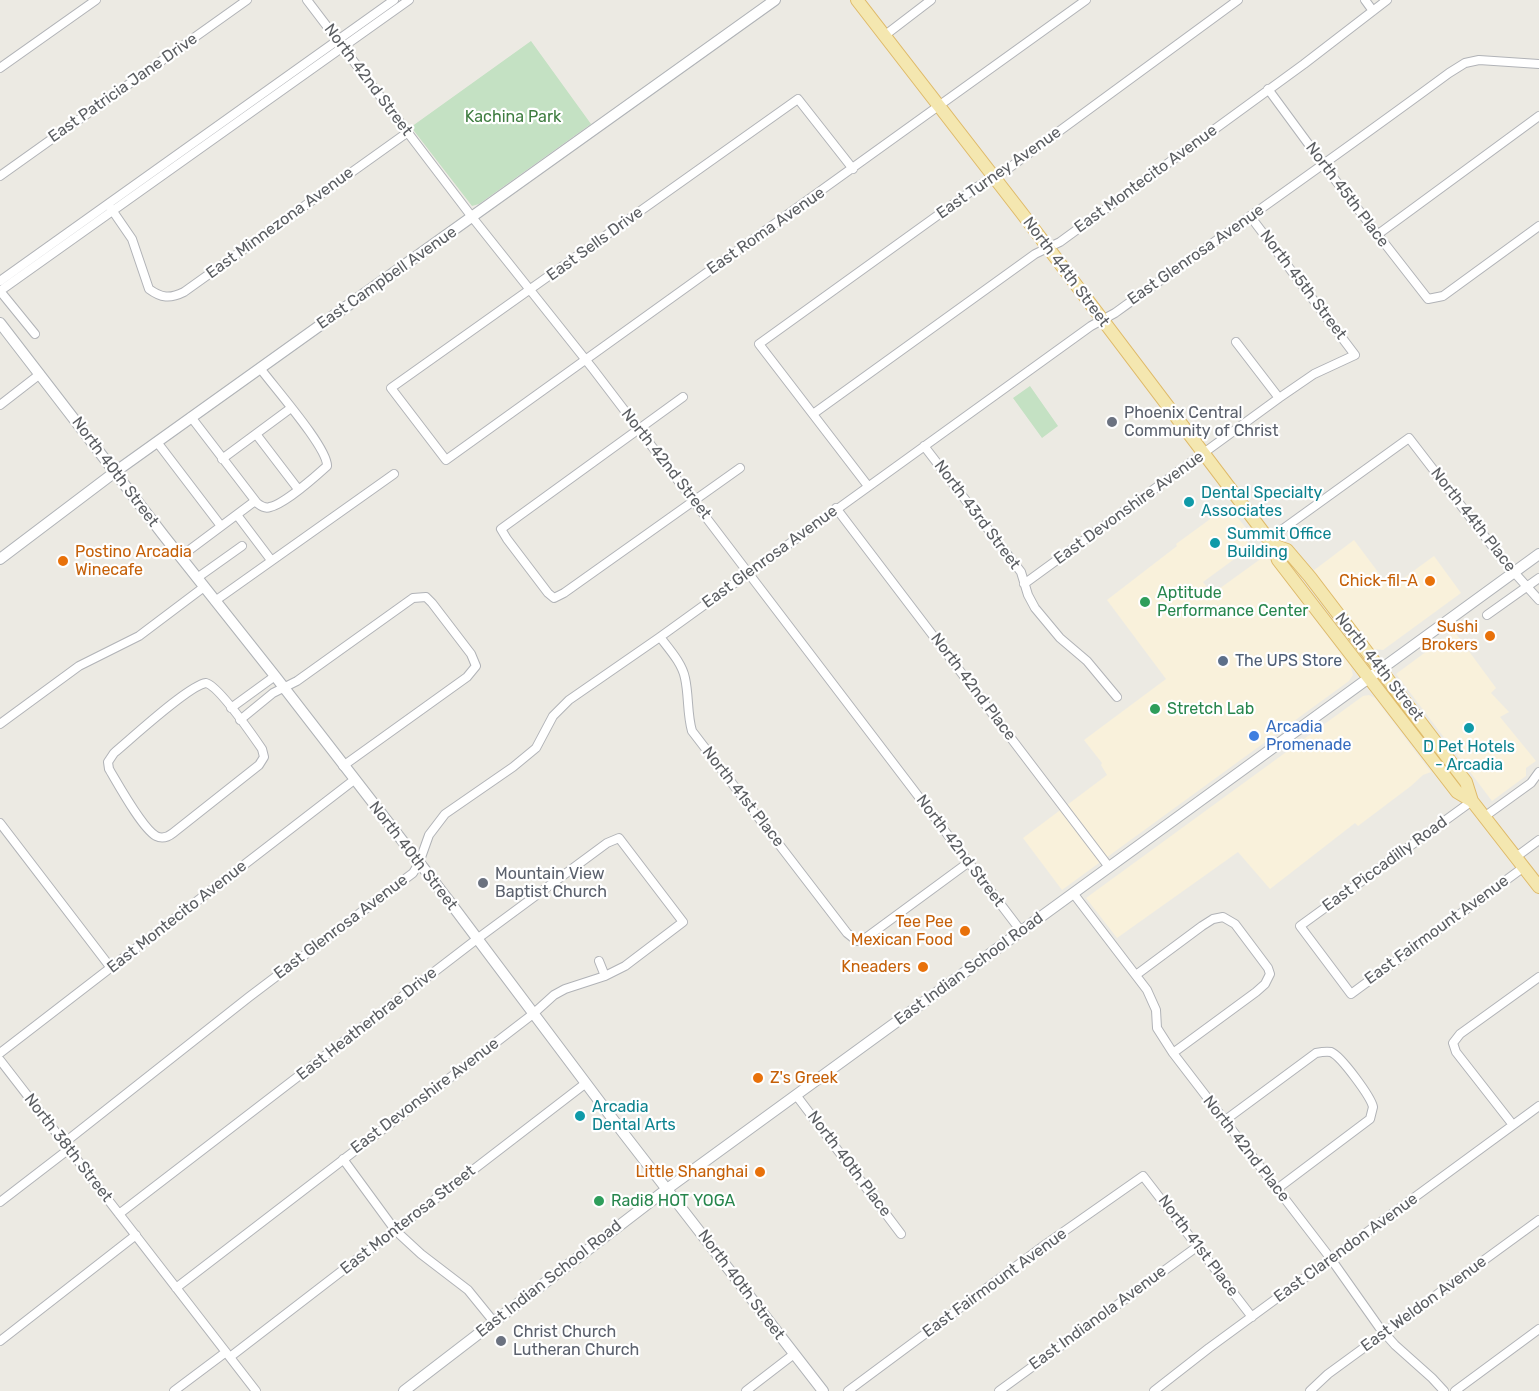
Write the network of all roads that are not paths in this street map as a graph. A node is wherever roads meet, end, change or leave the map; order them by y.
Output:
1 (96, 0) edge
2 (247, 0) edge
3 (307, 0) edge
4 (394, 0) edge
5 (776, 0) edge
6 (857, 0) edge
7 (931, 0) edge
8 (1086, 0) edge
9 (1238, 0) edge
10 (1365, 0) edge
11 (1386, 0) edge
12 (404, 1) edge
13 (1373, 11) junction
14 (884, 36) junction
15 (340, 44) junction
16 (1539, 64) edge
17 (0, 68) edge
18 (1268, 89) junction
19 (939, 106) junction
20 (1539, 116) edge
21 (408, 132) junction
22 (1324, 165) junction
23 (853, 169) junction
24 (0, 176) edge
25 (993, 177) junction
26 (110, 207) junction
27 (1250, 216) junction
28 (472, 217) junction
29 (1539, 226) edge
30 (1377, 235) junction
31 (65, 239) junction
32 (1048, 248) junction
33 (0, 281) edge
34 (531, 290) junction
35 (0, 291) edge
36 (1102, 320) junction
37 (0, 323) edge
38 (34, 334) dead end
39 (1236, 342) dead end
40 (1355, 355) joint
41 (584, 360) junction
42 (260, 368) junction
43 (40, 374) junction
44 (683, 397) dead end
45 (1279, 398) junction
46 (0, 405) edge
47 (291, 408) junction
48 (813, 414) junction
49 (191, 417) junction
50 (639, 429) junction
51 (256, 434) junction
52 (157, 442) junction
53 (924, 446) junction
54 (1203, 454) junction
55 (222, 459) junction
56 (446, 460) joint
57 (740, 468) dead end
58 (115, 472) junction
59 (394, 474) dead end
60 (868, 486) junction
61 (298, 489) junction
62 (693, 500) junction
63 (255, 501) junction
64 (836, 508) junction
65 (237, 515) junction
66 (221, 526) junction
67 (1271, 542) junction
68 (242, 546) dead end
69 (1539, 554) edge
70 (180, 557) junction
71 (0, 559) edge
72 (271, 560) junction
73 (1514, 572) junction
74 (748, 573) junction
75 (1539, 578) edge
76 (201, 583) junction
77 (1024, 584) junction
78 (1528, 586) junction
79 (1539, 600) edge
80 (215, 601) junction
81 (1487, 615) dead end
82 (660, 637) junction
83 (1380, 668) junction
84 (275, 676) junction
85 (1368, 677) junction
86 (284, 688) junction
87 (256, 689) junction
88 (1117, 697) dead end
89 (265, 700) junction
90 (231, 708) junction
91 (240, 720) junction
92 (0, 724) edge
93 (343, 766) junction
94 (1539, 772) edge
95 (354, 780) junction
96 (1472, 801) junction
97 (1484, 817) junction
98 (0, 823) edge
99 (618, 838) joint
100 (1539, 840) edge
101 (969, 862) junction
102 (1520, 862) junction
103 (419, 863) junction
104 (1109, 867) junction
105 (1539, 887) edge
106 (1073, 893) junction
107 (1021, 931) junction
108 (477, 939) junction
109 (599, 961) dead end
110 (111, 969) junction
111 (1136, 975) junction
112 (605, 976) junction
113 (1539, 977) edge
114 (1351, 994) joint
115 (533, 1014) junction
116 (0, 1053) edge
117 (1173, 1053) junction
118 (0, 1060) edge
119 (586, 1083) junction
120 (796, 1095) junction
121 (1539, 1106) edge
122 (1224, 1120) junction
123 (1513, 1125) junction
124 (66, 1146) junction
125 (343, 1159) junction
126 (1143, 1176) joint
127 (667, 1189) junction
128 (1277, 1189) junction
129 (0, 1202) edge
130 (119, 1214) junction
131 (1539, 1220) edge
132 (395, 1230) junction
133 (901, 1234) dead end
134 (136, 1235) junction
135 (1198, 1246) junction
136 (1331, 1259) junction
137 (176, 1288) junction
138 (1252, 1317) junction
139 (494, 1322) junction
140 (1539, 1329) edge
141 (1385, 1334) junction
142 (0, 1341) edge
143 (228, 1354) junction
144 (794, 1354) junction
145 (174, 1391) edge
146 (256, 1391) edge
147 (404, 1391) edge
148 (746, 1391) edge
149 (824, 1391) edge
150 (848, 1391) edge
151 (999, 1391) edge
152 (1154, 1391) edge
153 (1310, 1391) edge
154 (1444, 1391) edge
155 (1455, 1391) edge

1 - 17 street
2 - 24 street, East Patricia Jane Drive
3 - 15 street, North 42nd Street
4 - 15 street
5 - 28 main road, East Campbell Avenue
6 - 14 main road, North 44th Street
7 - 14 street
8 - 19 street, East Roma Avenue
9 - 25 street, East Turney Avenue
10 - 13 street
11 - 13 street, East Montecito Avenue
12 - 15 street
13 - 18 street, East Montecito Avenue
14 - 19 main road, North 44th Street
15 - 21 street, North 42nd Street
15 - 26 street
16 - 22 street, East Glenrosa Avenue
18 - 22 street, North 45th Place
18 - 32 street, East Montecito Avenue
19 - 23 street, East Roma Avenue
19 - 25 main road, North 44th Street
20 - 30 street
21 - 26 street, East Minnezona Avenue
21 - 28 street, North 42nd Street
22 - 27 street, East Glenrosa Avenue
22 - 30 street, North 45th Place
23 - 34 street, East Sells Drive
23 - 41 street, East Roma Avenue
25 - 32 main road, North 44th Street
25 - 48 street, East Turney Avenue
26 - 31 street
27 - 36 street, East Glenrosa Avenue
27 - 40 street, North 45th Street
28 - 34 street, North 42nd Street
28 - 42 main road, East Campbell Avenue
29 - 30 street, North 45th Place
31 - 33 street
31 - 35 street
32 - 36 main road, North 44th Street
32 - 48 street, East Montecito Avenue
34 - 41 street, North 42nd Street
34 - 56 street, East Sells Drive
35 - 38 street
36 - 53 street, East Glenrosa Avenue
36 - 54 main road, North 44th Street
37 - 43 main road, North 40th Street
39 - 45 street
40 - 45 street, East Devonshire Avenue
41 - 50 street, North 42nd Street
41 - 56 street, East Roma Avenue
42 - 47 street
42 - 49 main road, East Campbell Avenue
43 - 46 street
43 - 58 main road, North 40th Street
44 - 50 street
45 - 54 street, East Devonshire Avenue
47 - 51 street
47 - 61 street
48 - 60 street
49 - 52 main road, East Campbell Avenue
49 - 55 street
50 - 62 street, North 42nd Street
50 - 62 street
51 - 55 street
51 - 61 street
52 - 58 main road, East Campbell Avenue
52 - 66 street
53 - 60 street, East Glenrosa Avenue
53 - 77 street, North 43rd Street
54 - 67 main road, North 44th Street
54 - 77 street, East Devonshire Avenue
55 - 63 street
57 - 62 street
58 - 70 main road, North 40th Street
58 - 71 main road, East Campbell Avenue
59 - 72 street
60 - 64 street, East Glenrosa Avenue
61 - 63 street
62 - 74 street, North 42nd Street
63 - 65 street
64 - 74 street, East Glenrosa Avenue
64 - 104 street, North 42nd Place
65 - 66 street
65 - 72 street
66 - 70 street
67 - 73 street, North 44th Place
67 - 83 main road, North 44th Street
67 - 85 main road, North 44th Street
68 - 76 street
69 - 73 main road, East Indian School Road
70 - 76 main road, North 40th Street
72 - 80 street
73 - 78 street, North 44th Place
73 - 83 main road, East Indian School Road
74 - 82 street, East Glenrosa Avenue
74 - 101 street, North 42nd Street
75 - 78 street
76 - 80 main road, North 40th Street
76 - 92 street
77 - 88 street, North 43rd Street
78 - 79 street, North 44th Place
78 - 81 street
80 - 84 main road, North 40th Street
82 - 101 street, North 41st Place
82 - 103 street, East Glenrosa Avenue
83 - 85 main road, East Indian School Road
83 - 96 main road, North 44th Street
84 - 86 main road, North 40th Street
84 - 87 street
85 - 96 main road, North 44th Street
85 - 104 main road, East Indian School Road
86 - 89 street
86 - 93 main road, North 40th Street
86 - 93 street
87 - 89 street
87 - 90 street
89 - 91 street
90 - 91 street
90 - 91 street
93 - 95 main road, North 40th Street
94 - 97 street
95 - 103 main road, North 40th Street
95 - 110 street, East Montecito Avenue
96 - 97 main road, North 44th Street
96 - 114 street, East Piccadilly Road
97 - 102 main road, North 44th Street
98 - 110 street
99 - 108 street, East Heatherbrae Drive
99 - 112 street, East Devonshire Avenue
100 - 102 street, East Fairmount Avenue
101 - 107 street, North 42nd Street
102 - 105 main road, North 44th Street
102 - 114 street, East Fairmount Avenue
103 - 108 main road, North 40th Street
103 - 124 street, East Glenrosa Avenue
104 - 106 main road, East Indian School Road
106 - 107 main road, East Indian School Road
106 - 111 street, North 42nd Place
107 - 120 main road, East Indian School Road
108 - 115 main road, North 40th Street
108 - 130 street, East Heatherbrae Drive
109 - 112 street
110 - 116 street, East Montecito Avenue
111 - 117 street, North 42nd Place
111 - 117 street
112 - 115 street, East Devonshire Avenue
113 - 123 street
115 - 119 main road, North 40th Street
115 - 125 street, East Devonshire Avenue
117 - 122 street, North 42nd Place
118 - 124 street, North 38th Street
119 - 127 main road, North 40th Street
119 - 132 street, East Monterosa Street
120 - 127 main road, East Indian School Road
120 - 133 street, North 40th Place
121 - 123 street, East Clarendon Avenue
122 - 128 street, North 42nd Place
122 - 128 street
123 - 136 street, East Clarendon Avenue
124 - 129 street, East Glenrosa Avenue
124 - 130 street, North 38th Street
125 - 132 street
125 - 137 street, East Devonshire Avenue
126 - 135 street, North 41st Place
126 - 150 street, East Fairmount Avenue
127 - 139 main road, East Indian School Road
127 - 144 main road, North 40th Street
128 - 136 street, North 42nd Place
130 - 134 street, North 38th Street
131 - 141 street, East Weldon Avenue
132 - 139 street
132 - 143 street, East Monterosa Street
134 - 137 street, North 38th Street
134 - 142 street
135 - 138 street, North 41st Place
135 - 151 street, East Indianola Avenue
136 - 138 street, East Clarendon Avenue
136 - 141 street, North 42nd Place
137 - 143 street, North 38th Street
138 - 152 street, East Clarendon Avenue
139 - 147 main road, East Indian School Road
140 - 155 street
141 - 153 street, East Weldon Avenue
141 - 154 street, North 42nd Place
143 - 145 street, East Monterosa Street
143 - 146 street, North 38th Street
144 - 148 street
144 - 149 main road, North 40th Street

